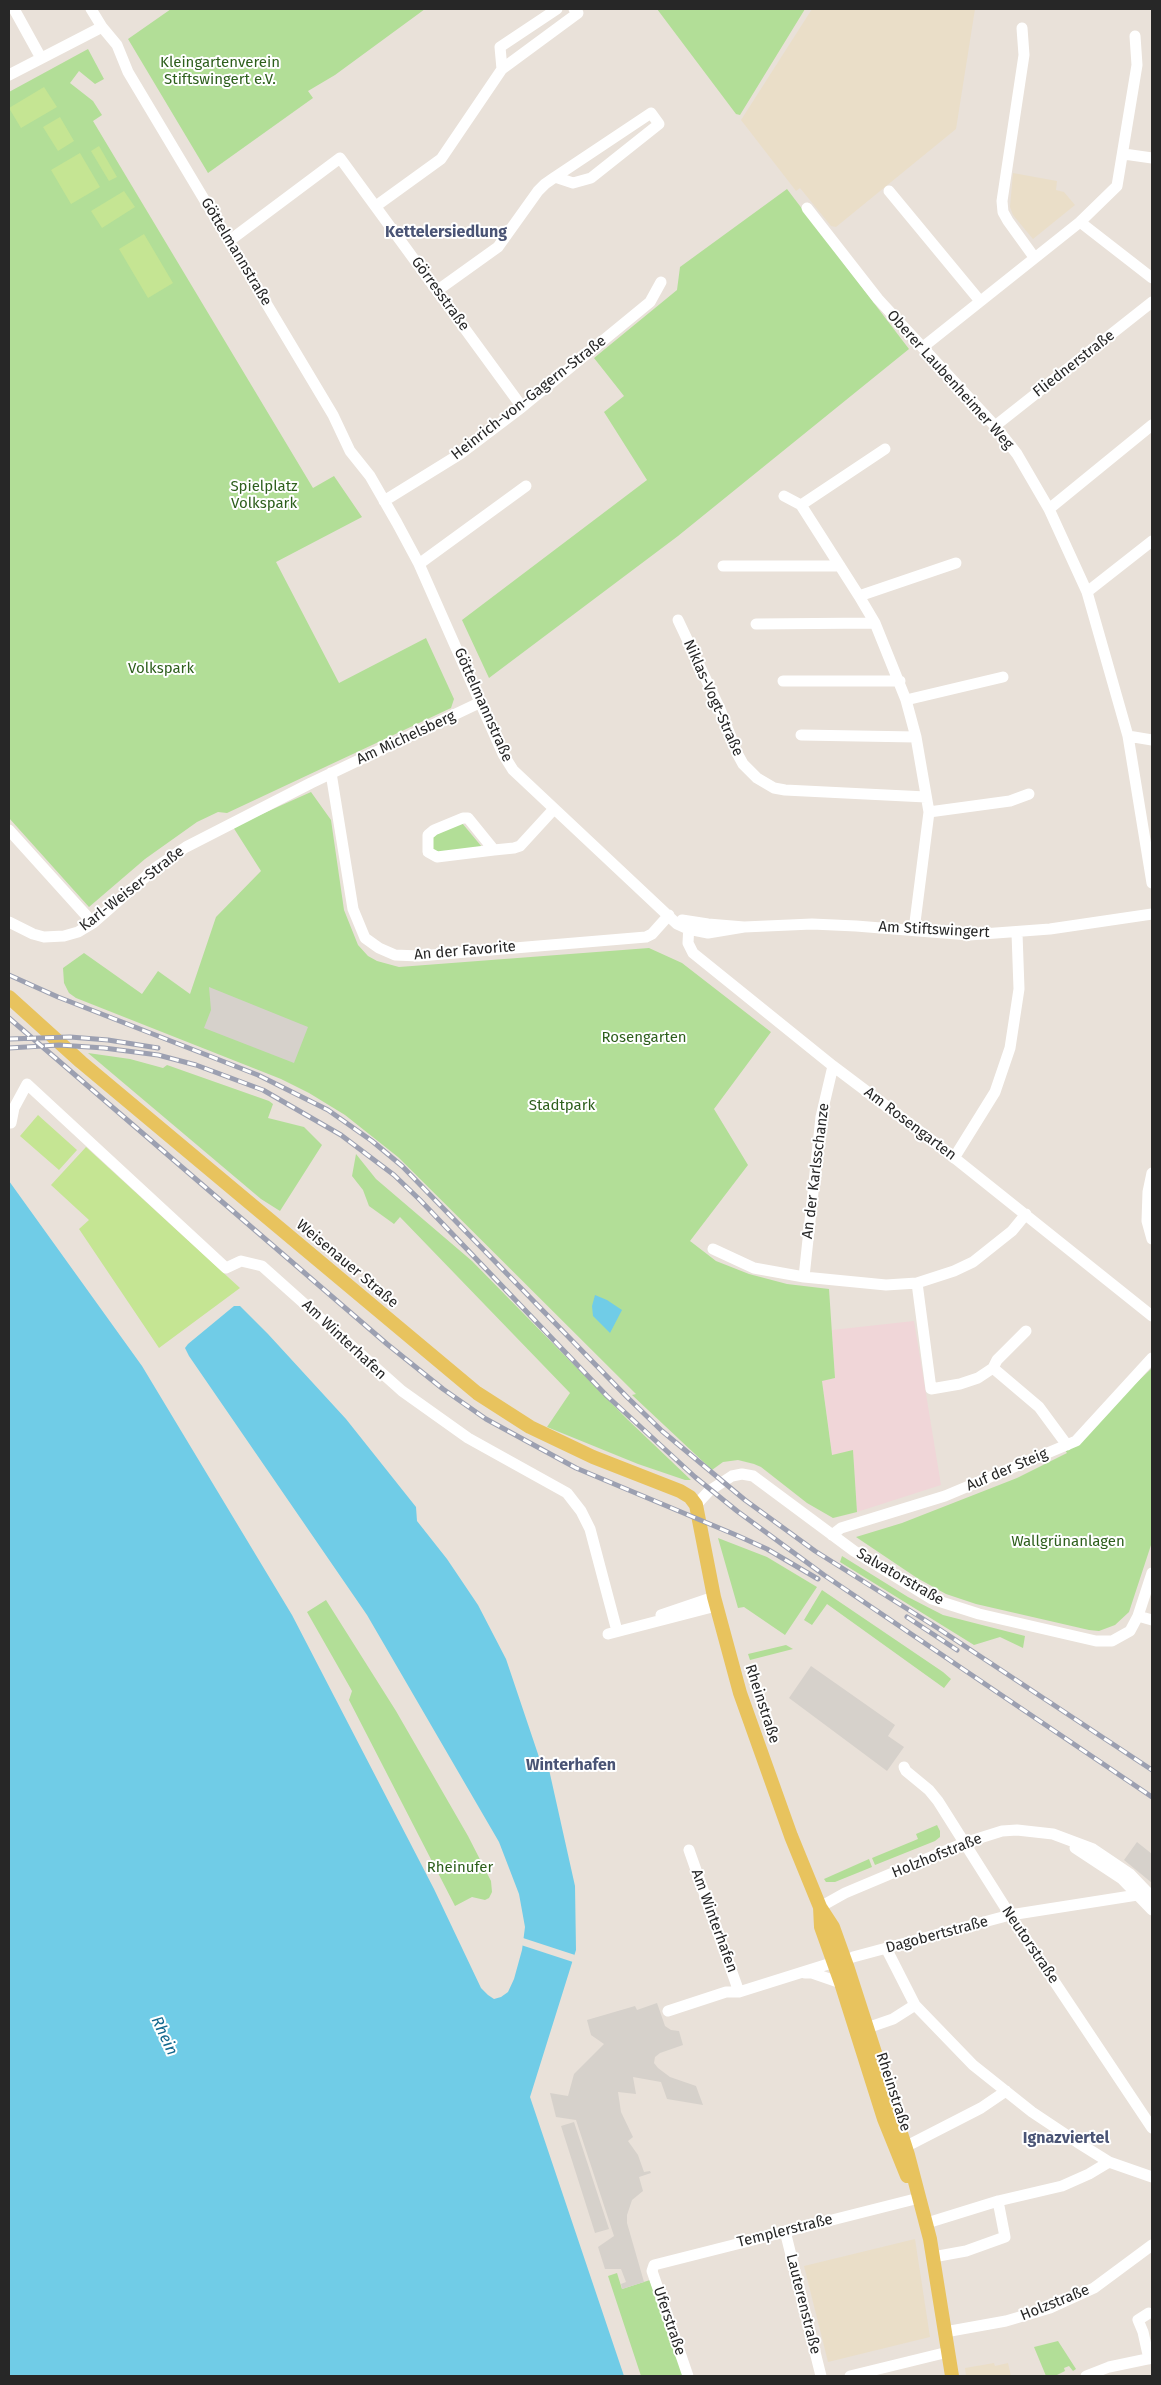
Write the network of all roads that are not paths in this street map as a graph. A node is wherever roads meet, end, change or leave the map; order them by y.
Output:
1 (14, 9) edge
2 (91, 9) edge
3 (557, 9) edge
4 (574, 9) edge
5 (102, 27) junction
6 (1022, 28) dead end
7 (1135, 36) dead end
8 (41, 58) junction
9 (502, 69) junction
10 (9, 75) edge
11 (1124, 154) junction
12 (1152, 158) edge
13 (555, 177) junction
14 (889, 191) dead end
15 (376, 206) junction
16 (807, 208) dead end
17 (1080, 222) junction
18 (229, 241) junction
19 (1034, 257) junction
20 (1152, 278) edge
21 (661, 282) dead end
22 (438, 290) junction
23 (980, 301) junction
24 (1152, 302) edge
25 (923, 347) junction
26 (522, 407) junction
27 (995, 426) junction
28 (1152, 426) edge
29 (885, 449) dead end
30 (526, 486) dead end
31 (784, 496) dead end
32 (384, 501) junction
33 (801, 505) junction
34 (1049, 509) junction
35 (1152, 541) edge
36 (419, 564) junction
37 (956, 564) dead end
38 (723, 566) dead end
39 (840, 566) junction
40 (1087, 592) junction
41 (859, 596) junction
42 (678, 620) dead end
43 (875, 623) junction
44 (756, 624) dead end
45 (1003, 677) dead end
46 (783, 681) dead end
47 (900, 681) junction
48 (906, 700) junction
49 (480, 702) junction
50 (802, 735) dead end
51 (1128, 736) junction
52 (916, 737) junction
53 (1152, 740) edge
54 (331, 773) junction
55 (1029, 794) dead end
56 (926, 797) junction
57 (553, 810) junction
58 (929, 812) junction
59 (9, 830) edge
60 (494, 850) junction
61 (1152, 883) edge
62 (1152, 914) edge
63 (669, 915) junction
64 (9, 922) edge
65 (93, 923) junction
66 (689, 926) junction
67 (914, 930) junction
68 (1017, 933) junction
69 (9, 997) edge
70 (833, 1066) junction
71 (11, 1123) dead end
72 (954, 1158) junction
73 (1152, 1173) edge
74 (1026, 1214) junction
75 (1152, 1239) edge
76 (713, 1249) dead end
77 (804, 1277) junction
78 (917, 1283) junction
79 (1152, 1316) edge
80 (1026, 1331) dead end
81 (1152, 1358) edge
82 (993, 1368) junction
83 (1068, 1445) junction
84 (696, 1505) junction
85 (832, 1535) junction
86 (1152, 1573) edge
87 (715, 1602) junction
88 (1138, 1616) junction
89 (1152, 1620) edge
90 (904, 1767) dead end
91 (964, 1843) junction
92 (689, 1850) dead end
93 (1147, 1895) edge
94 (820, 1907) junction
95 (1152, 1910) edge
96 (1010, 1915) junction
97 (886, 1948) junction
98 (844, 1960) junction
99 (798, 1973) junction
100 (841, 1983) junction
101 (739, 1992) junction
102 (915, 2005) junction
103 (668, 2011) dead end
104 (867, 2028) junction
105 (1006, 2091) junction
106 (1152, 2128) edge
107 (905, 2147) junction
108 (1109, 2162) junction
109 (1152, 2177) edge
110 (919, 2198) junction
111 (998, 2201) junction
112 (927, 2223) junction
113 (785, 2232) junction
114 (1152, 2245) edge
115 (933, 2257) junction
116 (652, 2266) joint
117 (1149, 2313) dead end
118 (945, 2332) junction
119 (948, 2352) junction
120 (1150, 2359) edge
121 (688, 2376) edge
122 (822, 2376) edge
123 (850, 2376) edge
124 (952, 2376) edge
125 (1086, 2376) edge

1 - 8 street
2 - 5 street, Göttelmannstraße
3 - 9 street
4 - 9 street
5 - 8 street
5 - 18 street, Göttelmannstraße
6 - 19 street
7 - 11 street
8 - 10 street
9 - 15 street
11 - 12 street
11 - 17 street
13 - 13 street
13 - 22 street
14 - 23 street
15 - 18 street, Görresstraße
15 - 22 street, Görresstraße
16 - 25 street, Oberer Laubenheimer Weg
17 - 19 street
17 - 20 street
18 - 32 street, Göttelmannstraße
19 - 23 street
21 - 26 street, Heinrich-von-Gagern-Straße
22 - 26 street, Görresstraße
23 - 25 street
24 - 27 street, Fliednerstraße
25 - 27 street, Oberer Laubenheimer Weg
26 - 32 street, Heinrich-von-Gagern-Straße
27 - 34 street, Oberer Laubenheimer Weg
28 - 34 street
29 - 33 street
30 - 36 street
31 - 33 street
32 - 36 street, Göttelmannstraße
33 - 39 street
34 - 40 street, Oberer Laubenheimer Weg
35 - 40 street
36 - 49 street, Göttelmannstraße
37 - 41 street
38 - 39 street
39 - 41 street
40 - 51 street, Oberer Laubenheimer Weg
41 - 43 street
42 - 56 street, Niklas-Vogt-Straße
43 - 44 street
43 - 47 street
45 - 48 street
46 - 47 street
47 - 48 street
48 - 52 street
49 - 54 street, Am Michelsberg
49 - 57 street, Göttelmannstraße
50 - 52 street
51 - 53 street
51 - 61 street, Oberer Laubenheimer Weg
52 - 56 street
54 - 63 street, An der Favorite
54 - 65 street, Karl-Weiser-Straße
55 - 58 street
56 - 58 street
57 - 60 street
57 - 63 street, Göttelmannstraße
58 - 67 street
59 - 65 street
60 - 60 street
62 - 68 street, Am Stiftswingert
63 - 66 street, Göttelmannstraße
64 - 65 street, Karl-Weiser-Straße
66 - 67 street, Am Stiftswingert
66 - 70 street, Am Rosengarten
67 - 68 street, Am Stiftswingert
68 - 72 street
69 - 84 main road, Weisenauer Straße
70 - 72 street, Am Rosengarten
70 - 77 street, An der Karlsschanze
71 - 87 street, Am Winterhafen
72 - 74 street, Am Rosengarten
73 - 75 street
74 - 78 street
74 - 79 street, Am Rosengarten
76 - 77 street
77 - 78 street
78 - 82 street
80 - 82 street
81 - 83 street, Auf der Steig
82 - 83 street
83 - 85 street, Auf der Steig
84 - 85 street, Salvatorstraße
84 - 87 main road, Rheinstraße
85 - 88 street, Salvatorstraße
86 - 88 street, Salvatorstraße
87 - 94 main road, Rheinstraße
88 - 89 street
90 - 91 street, Neutorstraße
91 - 93 street, Holzhofstraße
91 - 94 street, Holzhofstraße
91 - 96 street, Neutorstraße
92 - 101 street, Am Winterhafen
93 - 95 street, Holzhofstraße
93 - 96 street, Dagobertstraße
94 - 98 main road, Rheinstraße
96 - 97 street, Dagobertstraße
96 - 106 street, Neutorstraße
97 - 98 street, Dagobertstraße
97 - 102 street
98 - 99 street, Dagobertstraße
98 - 100 main road, Rheinstraße
98 - 104 main road, Rheinstraße
99 - 100 street, Dagobertstraße
99 - 101 street, Dagobertstraße
100 - 110 main road, Rheinstraße
101 - 103 street, Dagobertstraße
102 - 104 street
102 - 105 street
104 - 107 main road, Rheinstraße
105 - 107 street
105 - 108 street
107 - 110 main road, Rheinstraße
108 - 109 street
108 - 111 street
110 - 112 main road, Rheinstraße
110 - 113 street, Templerstraße
111 - 112 street
111 - 115 street
112 - 115 main road, Rheinstraße
113 - 116 street, Templerstraße
113 - 122 street, Lauterenstraße
114 - 118 street, Holzstraße
115 - 118 main road, Rheinstraße
116 - 121 street, Uferstraße
117 - 120 street
118 - 119 main road, Rheinstraße
119 - 123 street
119 - 124 main road, Rheinstraße
120 - 125 street

